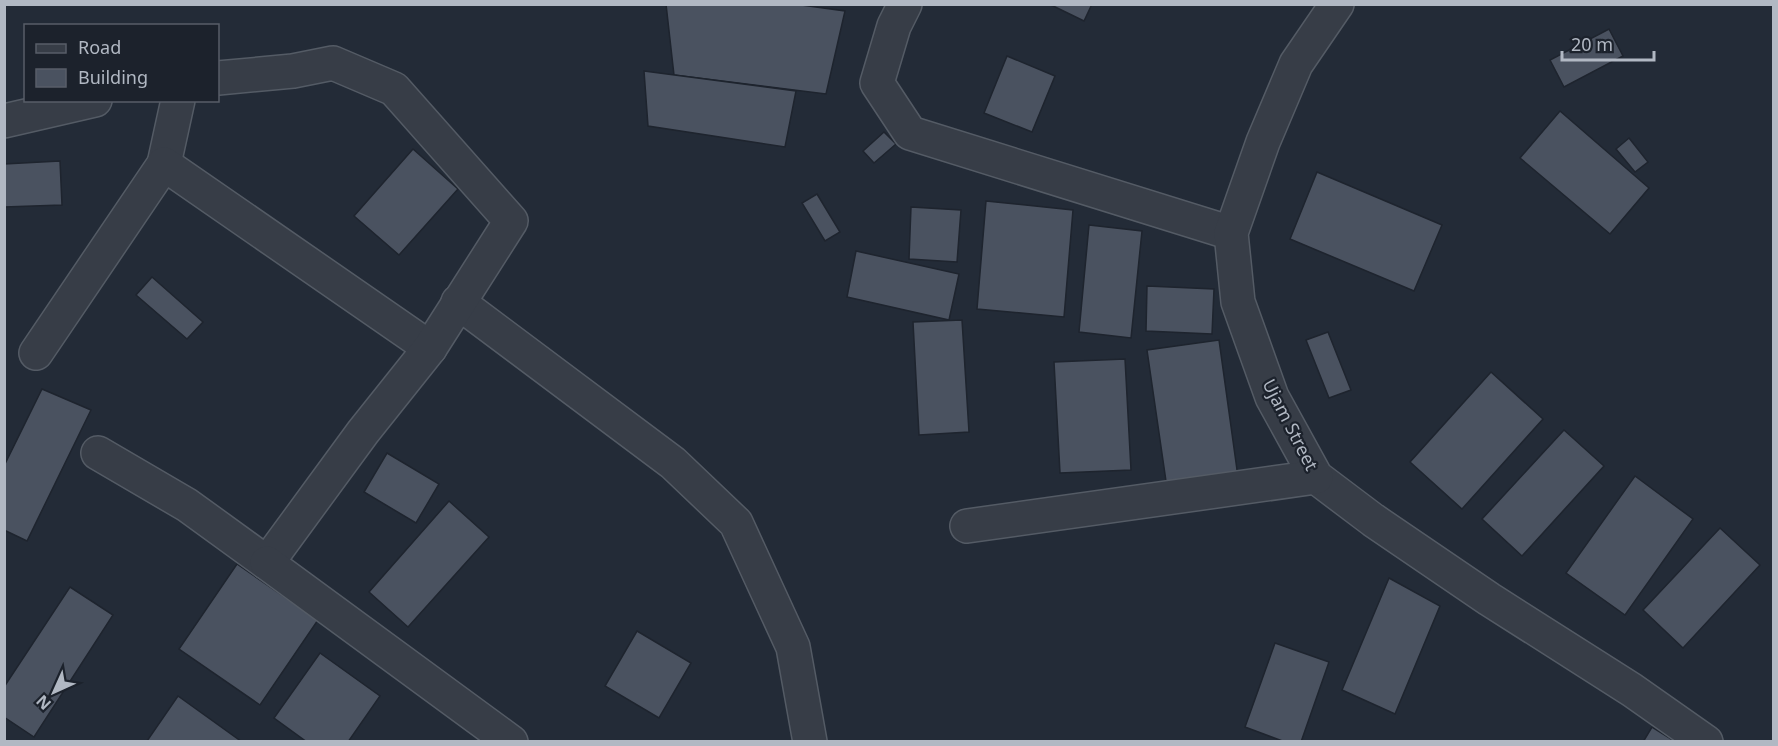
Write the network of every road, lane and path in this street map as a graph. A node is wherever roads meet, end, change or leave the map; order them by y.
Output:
1 (905, 4) edge
2 (1337, 4) edge
3 (219, 78) edge
4 (86, 102) edge
5 (178, 102) edge
6 (4, 121) edge
7 (164, 164) junction
8 (1231, 233) junction
9 (458, 302) junction
10 (430, 348) junction
11 (36, 353) dead end
12 (98, 453) dead end
13 (1316, 477) junction
14 (967, 526) dead end
15 (267, 562) junction
16 (511, 741) edge
17 (810, 741) edge
18 (1706, 741) edge

1 - 8 street
2 - 8 street, Ujam Street
3 - 9 street
4 - 6 street
5 - 7 street
7 - 10 street
7 - 11 street
8 - 13 street, Ujam Street
9 - 10 street
9 - 17 street
10 - 15 street
12 - 15 street
13 - 14 street
13 - 18 street, Ujam Street
15 - 16 street

